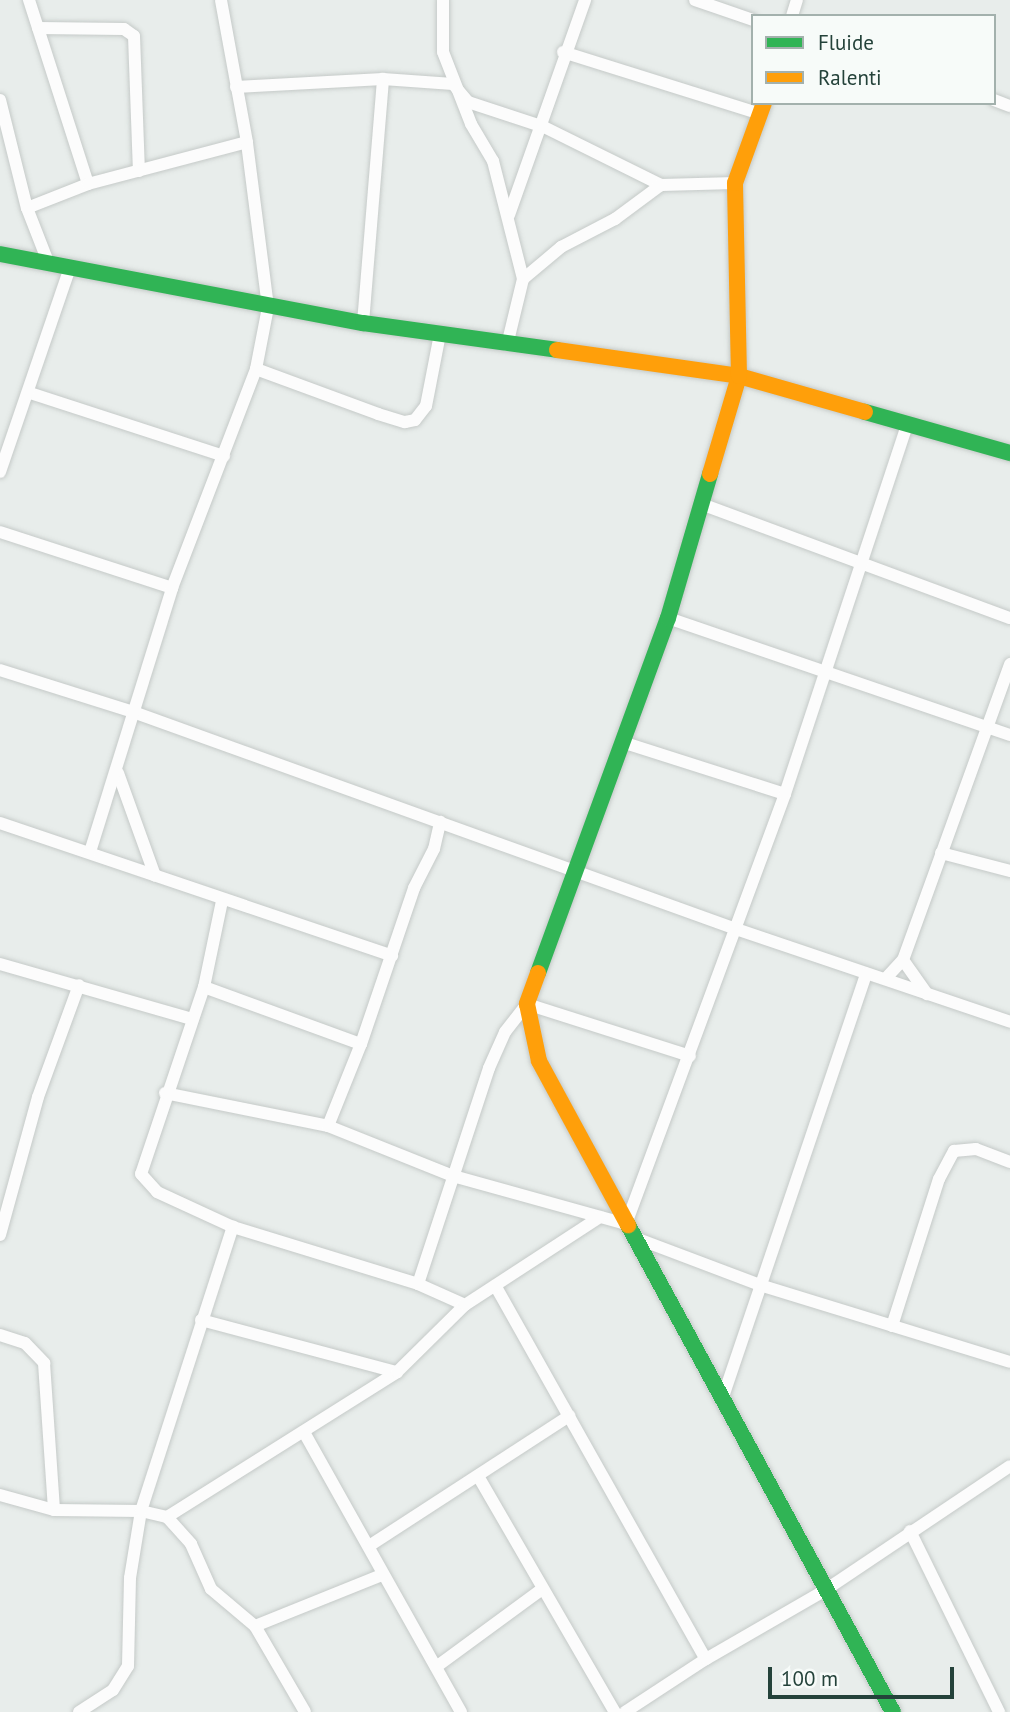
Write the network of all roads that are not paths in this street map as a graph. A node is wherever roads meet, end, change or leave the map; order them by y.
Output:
1 (29, 0) edge
2 (221, 0) edge
3 (443, 0) edge
4 (584, 0) edge
5 (695, 0) edge
6 (751, 19) edge
7 (38, 28) junction
8 (563, 52) junction
9 (383, 79) junction
10 (453, 84) junction
11 (236, 87) junction
12 (0, 100) edge
13 (763, 109) edge
14 (544, 127) junction
15 (247, 142) junction
16 (139, 171) junction
17 (734, 183) junction
18 (88, 184) junction
19 (661, 185) junction
20 (27, 208) junction
21 (509, 215) junction
22 (0, 254) edge
23 (48, 262) junction
24 (69, 270) junction
25 (523, 279) junction
26 (268, 307) junction
27 (363, 323) junction
28 (440, 334) junction
29 (506, 345) junction
30 (256, 369) junction
31 (739, 376) junction
32 (30, 393) junction
33 (908, 423) junction
34 (1010, 453) edge
35 (224, 456) junction
36 (0, 472) edge
37 (704, 505) junction
38 (0, 532) edge
39 (863, 565) junction
40 (172, 588) junction
41 (667, 618) junction
42 (1010, 618) edge
43 (1010, 664) edge
44 (0, 670) edge
45 (824, 673) junction
46 (136, 713) junction
47 (988, 728) junction
48 (1010, 735) edge
49 (622, 742) junction
50 (118, 774) junction
51 (785, 794) junction
52 (440, 822) junction
53 (0, 823) edge
54 (90, 852) junction
55 (941, 853) junction
56 (573, 868) junction
57 (1010, 872) edge
58 (155, 876) junction
59 (222, 901) junction
60 (736, 929) junction
61 (392, 956) junction
62 (903, 960) junction
63 (0, 964) edge
64 (866, 974) junction
65 (887, 977) junction
66 (79, 985) junction
67 (204, 987) junction
68 (927, 994) junction
69 (527, 1004) junction
70 (192, 1019) junction
71 (1010, 1022) edge
72 (361, 1044) junction
73 (690, 1056) junction
74 (165, 1093) junction
75 (328, 1126) junction
76 (1010, 1162) edge
77 (453, 1176) junction
78 (600, 1217) junction
79 (233, 1227) junction
80 (630, 1230) junction
81 (0, 1236) edge
82 (418, 1284) junction
83 (763, 1286) junction
84 (496, 1287) junction
85 (465, 1305) junction
86 (201, 1320) junction
87 (892, 1326) junction
88 (0, 1335) edge
89 (1010, 1362) edge
90 (397, 1372) junction
91 (723, 1397) junction
92 (569, 1416) junction
93 (305, 1434) junction
94 (1009, 1471) edge
95 (478, 1476) junction
96 (0, 1495) edge
97 (54, 1510) junction
98 (141, 1511) junction
99 (167, 1517) junction
100 (910, 1531) junction
101 (369, 1546) junction
102 (382, 1575) junction
103 (542, 1589) junction
104 (828, 1589) junction
105 (255, 1626) junction
106 (706, 1659) junction
107 (436, 1667) junction
108 (79, 1712) edge
109 (305, 1712) edge
110 (461, 1712) edge
111 (615, 1712) edge
112 (625, 1712) edge
113 (892, 1712) edge
114 (999, 1712) edge

1 - 7 street
2 - 11 street
3 - 10 street
4 - 8 street
5 - 6 street
7 - 16 street
7 - 18 street
8 - 13 street
8 - 14 street
9 - 10 street
9 - 11 street
9 - 27 street
10 - 14 street
10 - 21 street
11 - 15 street
12 - 20 street
13 - 17 street
14 - 19 street
14 - 21 street
15 - 16 street
15 - 26 street
16 - 18 street
17 - 19 street
17 - 31 street
18 - 20 street
19 - 25 street
20 - 23 street
21 - 25 street
22 - 23 street
23 - 24 street
24 - 26 street
24 - 32 street
25 - 29 street
26 - 27 street
26 - 30 street
27 - 28 street
28 - 29 street
28 - 30 street
29 - 31 street
30 - 35 street
31 - 33 street
31 - 37 street
32 - 35 street
32 - 36 street
33 - 34 street
33 - 39 street
35 - 40 street
37 - 39 street
37 - 41 street
38 - 40 street
39 - 42 street
39 - 45 street
40 - 46 street
41 - 45 street
41 - 49 street
43 - 47 street
44 - 46 street
45 - 47 street
45 - 51 street
46 - 50 street
46 - 52 street
47 - 48 street
47 - 55 street
49 - 51 street
49 - 56 street
50 - 54 street
50 - 58 street
51 - 60 street
52 - 56 street
52 - 61 street
53 - 54 street
54 - 58 street
55 - 57 street
55 - 62 street
56 - 60 street
56 - 69 street
58 - 59 street
59 - 61 street
59 - 67 street
60 - 64 street
60 - 73 street
61 - 72 street
62 - 65 street
62 - 68 street
63 - 66 street
64 - 65 street
64 - 83 street
65 - 68 street
66 - 70 street
66 - 81 street
67 - 70 street
67 - 72 street
68 - 71 street
69 - 73 street
69 - 77 street
69 - 80 street
70 - 74 street
72 - 75 street
73 - 80 street
74 - 75 street
74 - 79 street
75 - 77 street
76 - 87 street
77 - 78 street
77 - 82 street
78 - 80 street
78 - 84 street
79 - 82 street
79 - 86 street
80 - 83 street
80 - 91 street
82 - 85 street
83 - 87 street
83 - 91 street
84 - 85 street
84 - 92 street
85 - 90 street
86 - 90 street
86 - 98 street
87 - 89 street
88 - 97 street
90 - 93 street
91 - 104 street
92 - 95 street
92 - 106 street
93 - 99 street
93 - 101 street
94 - 100 street
95 - 101 street
95 - 103 street
96 - 97 street
97 - 98 street
98 - 99 street
98 - 108 street
99 - 105 street
100 - 104 street
100 - 114 street
101 - 102 street
102 - 105 street
102 - 107 street
103 - 107 street
103 - 111 street
104 - 106 street
104 - 113 street
105 - 109 street
106 - 112 street
107 - 110 street

